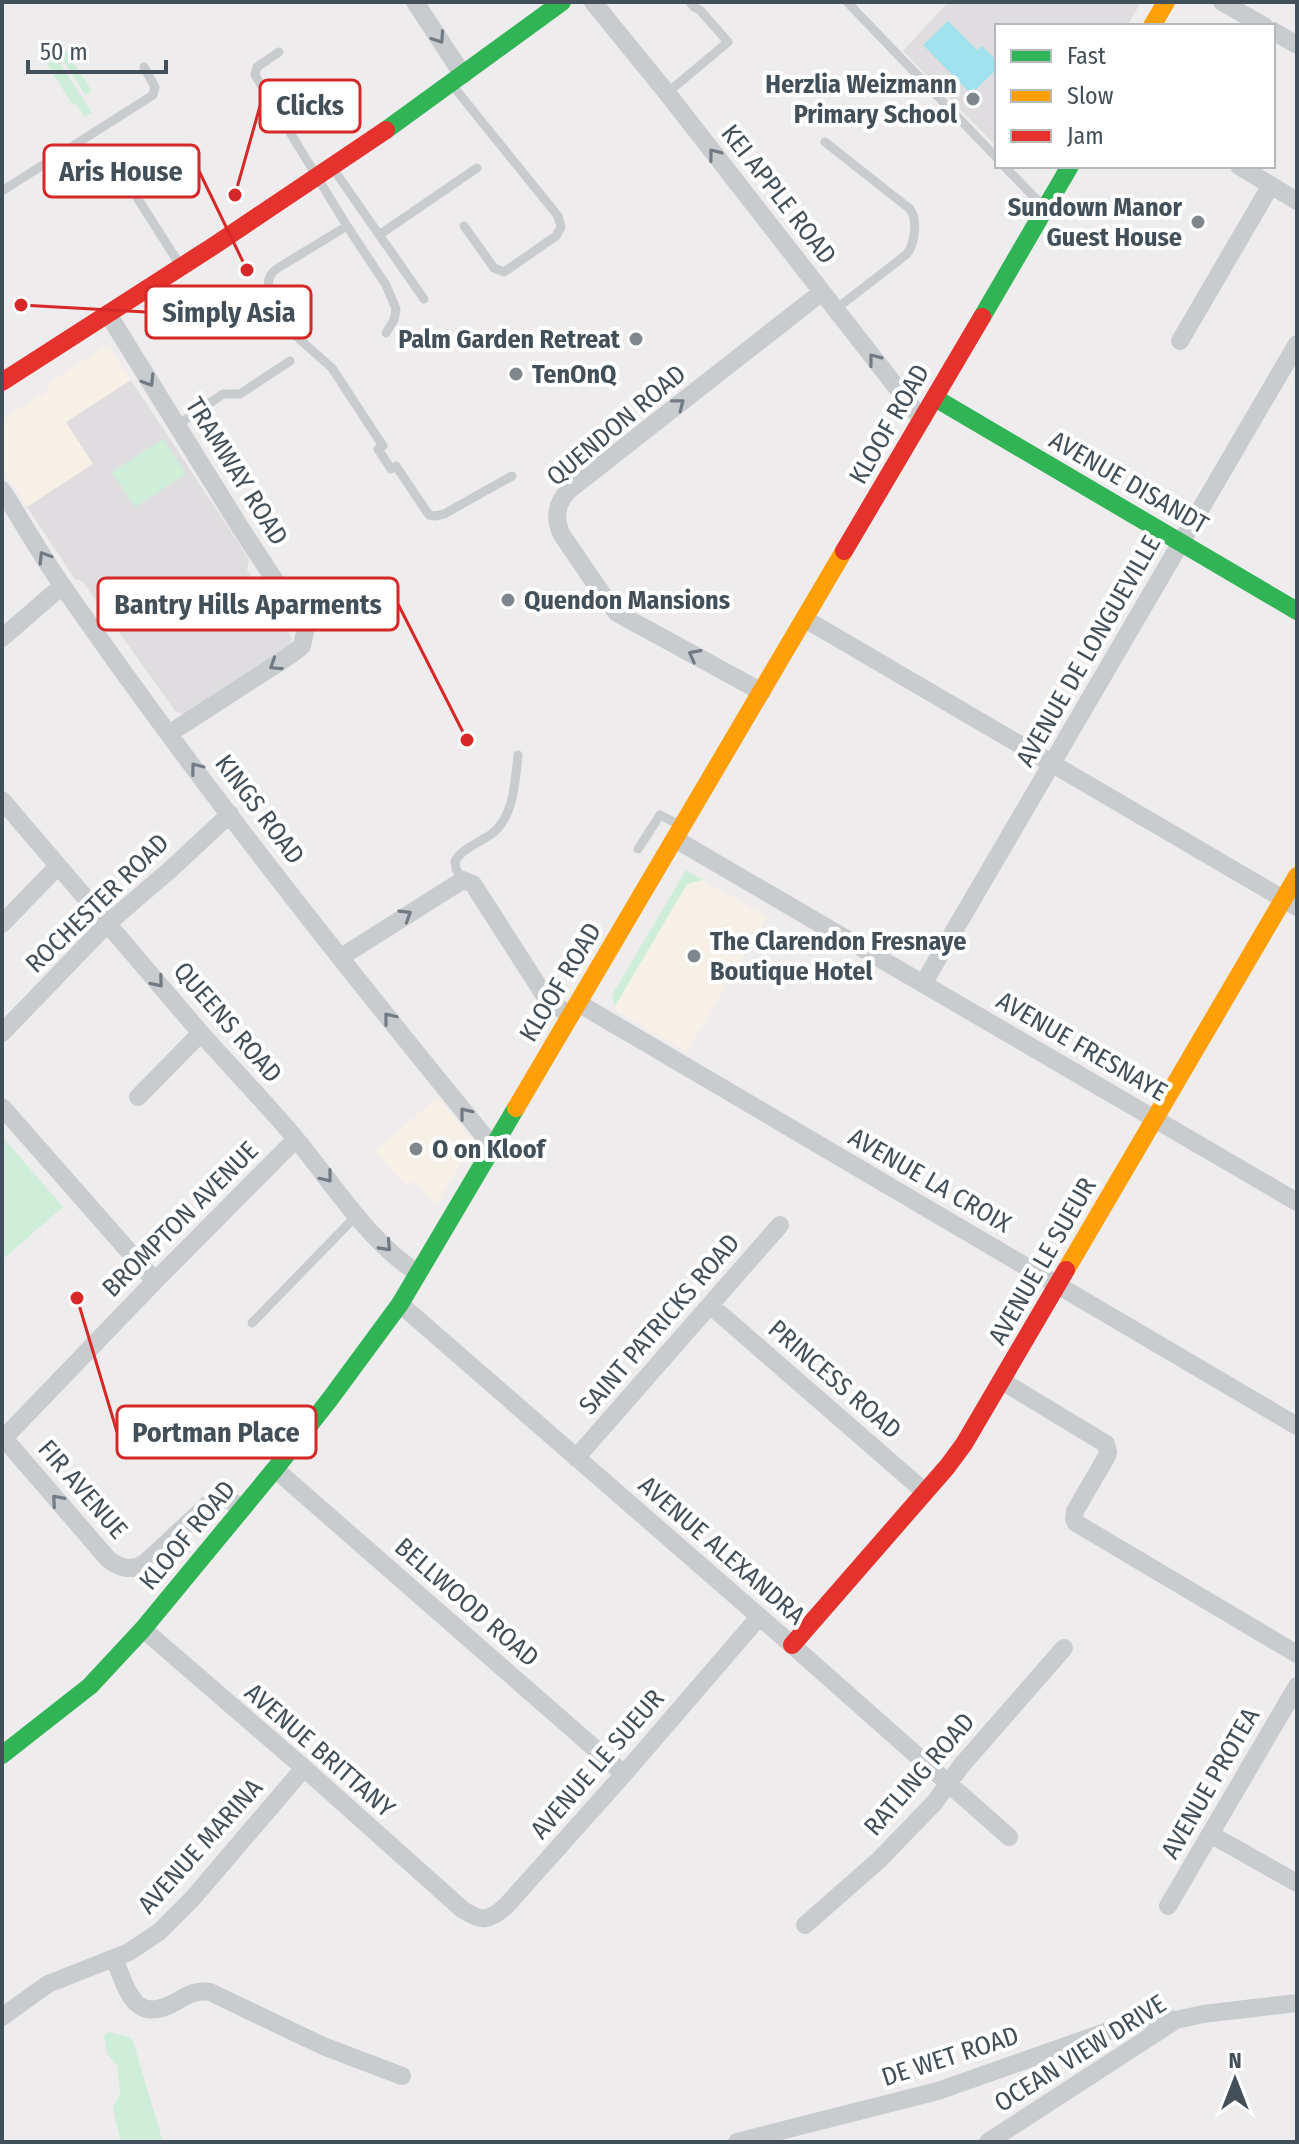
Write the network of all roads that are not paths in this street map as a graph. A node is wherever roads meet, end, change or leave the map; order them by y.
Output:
1 (415, 2) edge
2 (562, 2) edge
3 (593, 2) edge
4 (690, 2) edge
5 (847, 2) edge
6 (1166, 2) edge
7 (1222, 2) edge
8 (1153, 24) edge
9 (1260, 24) edge
10 (1275, 32) edge
11 (1297, 45) edge
12 (279, 52) dead end
13 (144, 67) dead end
14 (457, 79) junction
15 (667, 93) junction
16 (825, 142) dead end
17 (995, 156) edge
18 (115, 163) dead end
19 (477, 168) dead end
20 (1006, 168) edge
21 (1069, 168) edge
22 (1242, 168) edge
23 (324, 172) junction
24 (1271, 185) junction
25 (2, 191) edge
26 (1297, 201) edge
27 (1045, 209) junction
28 (347, 226) junction
29 (464, 226) dead end
30 (379, 235) junction
31 (182, 268) junction
32 (822, 292) junction
33 (424, 299) dead end
34 (836, 309) junction
35 (108, 314) junction
36 (386, 333) dead end
37 (1180, 341) dead end
38 (1297, 344) edge
39 (290, 361) dead end
40 (2, 382) edge
41 (935, 398) junction
42 (922, 420) junction
43 (176, 426) junction
44 (512, 476) dead end
45 (2, 490) edge
46 (1181, 543) junction
47 (62, 586) junction
48 (1297, 611) edge
49 (805, 619) junction
50 (2, 638) edge
51 (762, 692) junction
52 (170, 733) junction
53 (518, 755) dead end
54 (1053, 763) junction
55 (2, 800) edge
56 (230, 814) junction
57 (679, 833) junction
58 (638, 849) dead end
59 (58, 866) junction
60 (1297, 876) edge
61 (463, 880) junction
62 (1290, 903) edge
63 (108, 923) junction
64 (2, 924) edge
65 (341, 957) junction
66 (923, 984) junction
67 (575, 1009) junction
68 (2, 1033) edge
69 (201, 1033) junction
70 (138, 1097) dead end
71 (2, 1107) edge
72 (1154, 1119) junction
73 (296, 1139) junction
74 (493, 1147) junction
75 (1297, 1202) edge
76 (357, 1215) junction
77 (780, 1225) dead end
78 (418, 1273) junction
79 (155, 1281) junction
80 (1058, 1285) junction
81 (400, 1304) junction
82 (710, 1305) junction
83 (252, 1323) dead end
84 (1002, 1381) junction
85 (1297, 1426) edge
86 (3, 1438) edge
87 (576, 1458) junction
88 (275, 1469) junction
89 (925, 1492) junction
90 (243, 1508) junction
91 (759, 1617) junction
92 (143, 1629) junction
93 (792, 1645) junction
94 (1064, 1648) dead end
95 (1297, 1654) edge
96 (1297, 1686) edge
97 (2, 1755) edge
98 (304, 1768) junction
99 (624, 1774) junction
100 (948, 1784) junction
101 (1210, 1834) junction
102 (1009, 1837) dead end
103 (1297, 1883) edge
104 (1168, 1906) dead end
105 (463, 1910) joint
106 (805, 1925) dead end
107 (114, 1958) junction
108 (1297, 2003) edge
109 (2, 2017) edge
110 (1176, 2020) junction
111 (402, 2076) dead end
112 (737, 2142) edge
113 (988, 2142) edge

1 -> 14 street
2 - 14 main road
3 - 15 street, KEI APPLE ROAD
4 - 15 lane
5 - 17 lane
6 - 8 main road
7 - 9 street
10 - 11 street
12 - 23 lane
13 - 25 lane
14 - 23 main road
14 - 29 lane
32 -> 15 street, KEI APPLE ROAD
16 - 34 lane
18 - 31 lane
19 - 30 lane
20 - 27 lane
21 - 27 main road, KLOOF ROAD
22 - 24 street
23 - 28 lane
23 - 30 lane
23 - 31 main road
24 - 26 street
24 - 37 street
27 - 41 main road, KLOOF ROAD
28 - 36 lane
28 - 44 lane
30 - 33 lane
31 - 35 main road
32 - 34 street, KEI APPLE ROAD
51 -> 32 street, QUENDON ROAD
42 -> 34 street, KEI APPLE ROAD
35 - 40 main road
35 -> 43 street, TRAMWAY ROAD
38 - 46 street, AVENUE DE LONGUEVILLE
39 - 43 lane
41 - 42 main road, KLOOF ROAD
41 - 46 main road, AVENUE DISANDT
42 - 49 main road, KLOOF ROAD
43 -> 52 street, TRAMWAY ROAD
47 -> 45 street, KINGS ROAD
46 - 48 main road, AVENUE DISANDT
46 - 54 street, AVENUE DE LONGUEVILLE
47 - 50 street
47 - 52 street, KINGS ROAD
49 - 51 main road, KLOOF ROAD
49 - 54 street
51 - 57 main road, KLOOF ROAD
56 -> 52 street, KINGS ROAD
53 - 61 lane
54 - 62 street
54 - 66 street, AVENUE DE LONGUEVILLE
55 - 59 street, QUEENS ROAD
56 - 63 street, ROCHESTER ROAD
56 - 65 street, KINGS ROAD
57 - 58 lane
57 - 66 street, AVENUE FRESNAYE
57 - 67 main road, KLOOF ROAD
59 - 63 street, QUEENS ROAD
59 - 64 street
60 - 62 main road, AVENUE LE SUEUR
65 -> 61 street
61 - 67 street, AVENUE LA CROIX
62 - 72 main road, AVENUE LE SUEUR
63 - 68 street, ROCHESTER ROAD
63 -> 69 street, QUEENS ROAD
74 -> 65 street, KINGS ROAD
66 - 72 street, AVENUE FRESNAYE
67 - 74 main road, KLOOF ROAD
67 - 80 street, AVENUE LA CROIX
69 - 70 street
69 - 73 street, QUEENS ROAD
71 - 79 street
72 - 75 street, AVENUE FRESNAYE
72 - 80 main road, AVENUE LE SUEUR
73 -> 76 street, QUEENS ROAD
73 - 79 street, BROMPTON AVENUE
74 - 78 main road, KLOOF ROAD
76 -> 78 street, QUEENS ROAD
76 - 83 lane
77 - 82 street, SAINT PATRICKS ROAD
78 - 81 main road, KLOOF ROAD
79 - 86 street, BROMPTON AVENUE
80 - 84 main road, AVENUE LE SUEUR
80 - 85 street, AVENUE LA CROIX
81 - 87 street, AVENUE ALEXANDRA
81 - 88 main road, KLOOF ROAD
82 - 87 street, SAINT PATRICKS ROAD
82 - 89 street, PRINCESS ROAD
84 - 89 main road, AVENUE LE SUEUR
84 - 95 street
90 -> 86 street, FIR AVENUE
87 - 91 street, AVENUE ALEXANDRA
88 - 90 main road, KLOOF ROAD
88 - 99 street, BELLWOOD ROAD
89 - 93 main road, AVENUE LE SUEUR
90 - 92 main road, KLOOF ROAD
91 - 93 street, AVENUE ALEXANDRA
91 - 99 street, AVENUE LE SUEUR
92 - 97 main road, KLOOF ROAD
92 - 98 street, AVENUE BRITTANY
93 - 100 street, AVENUE ALEXANDRA
94 - 100 street, RATLING ROAD
96 - 101 street, AVENUE PROTEA
98 - 105 street, AVENUE BRITTANY
98 - 107 street, AVENUE MARINA
99 - 105 street, AVENUE LE SUEUR
100 - 102 street, AVENUE ALEXANDRA
100 - 106 street, RATLING ROAD
101 - 103 street
101 - 104 street, AVENUE PROTEA
107 - 109 street, AVENUE MARINA
107 - 111 street
108 - 110 street, OCEAN VIEW DRIVE
110 - 112 street, DE WET ROAD
110 - 113 street, OCEAN VIEW DRIVE

